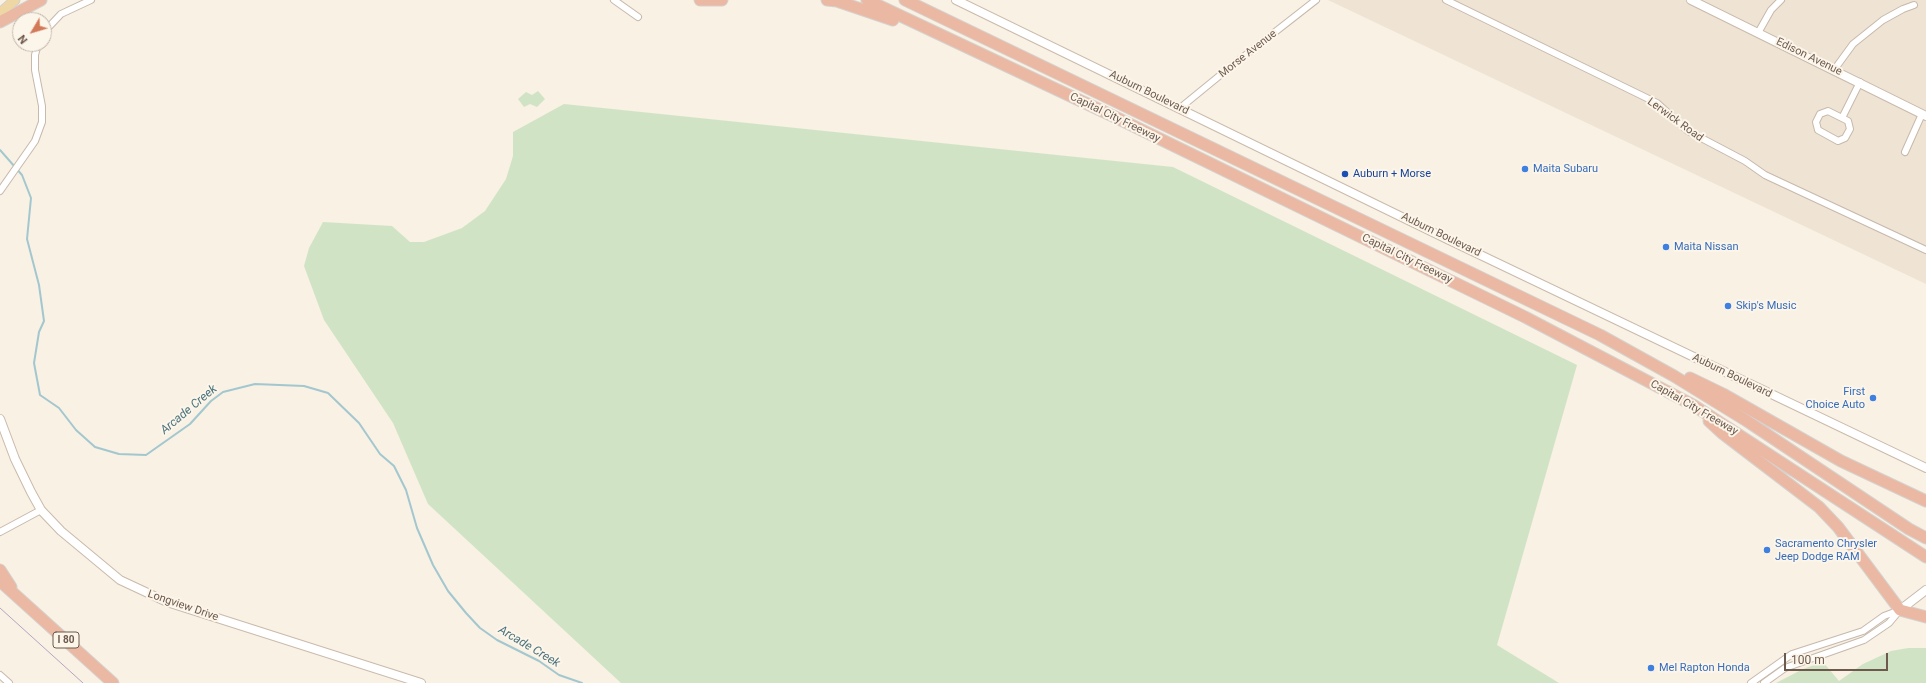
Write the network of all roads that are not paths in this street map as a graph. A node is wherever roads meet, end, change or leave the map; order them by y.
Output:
1 (15, 0) edge
2 (41, 0) edge
3 (91, 0) edge
4 (614, 0) edge
5 (700, 0) edge
6 (722, 0) edge
7 (827, 0) edge
8 (867, 0) edge
9 (904, 0) edge
10 (956, 0) edge
11 (1316, 0) edge
12 (1446, 0) edge
13 (1691, 0) edge
14 (1781, 0) edge
15 (1914, 5) dead end
16 (0, 12) edge
17 (638, 17) dead end
18 (0, 22) edge
19 (52, 22) edge
20 (1758, 33) junction
21 (970, 49) junction
22 (36, 52) edge
23 (1834, 70) junction
24 (1860, 82) junction
25 (1180, 108) junction
26 (1924, 115) edge
27 (1842, 118) junction
28 (1905, 152) dead end
29 (0, 191) edge
30 (1926, 250) edge
31 (1600, 334) junction
32 (1693, 405) junction
33 (0, 419) edge
34 (1926, 468) edge
35 (1926, 502) edge
36 (41, 510) junction
37 (0, 532) edge
38 (1926, 538) edge
39 (1926, 557) edge
40 (0, 570) edge
41 (0, 581) edge
42 (1926, 590) edge
43 (18, 597) junction
44 (1900, 610) junction
45 (1926, 617) edge
46 (0, 675) edge
47 (9, 683) edge
48 (113, 683) edge
49 (421, 683) edge
50 (1751, 683) edge
51 (1764, 683) edge

1 - 16 main road
2 - 18 highway
3 - 19 street
4 - 17 street
5 - 6 highway
7 - 21 highway
8 - 21 highway, Capital City Freeway
9 - 31 highway, Capital City Freeway
10 - 25 main road, Auburn Boulevard
11 - 25 street, Morse Avenue
12 - 30 street, Lerwick Road
13 - 20 main road, Edison Avenue
14 - 20 street
15 - 23 street
20 - 23 main road, Edison Avenue
21 - 32 highway, Capital City Freeway
22 - 29 street
23 - 24 main road, Edison Avenue
24 - 26 main road, Edison Avenue
24 - 27 street
25 - 34 main road, Auburn Boulevard
26 - 28 street
27 - 27 street
31 - 35 highway
31 - 38 highway, Capital City Freeway
32 - 39 highway, Capital City Freeway
32 - 44 highway
33 - 36 main road, Longview Drive
36 - 37 street
36 - 49 main road, Longview Drive
40 - 43 highway
41 - 43 highway, I 80
42 - 44 main road
43 - 48 highway, I 80
44 - 45 highway
44 - 50 street
44 - 51 street
46 - 47 street

